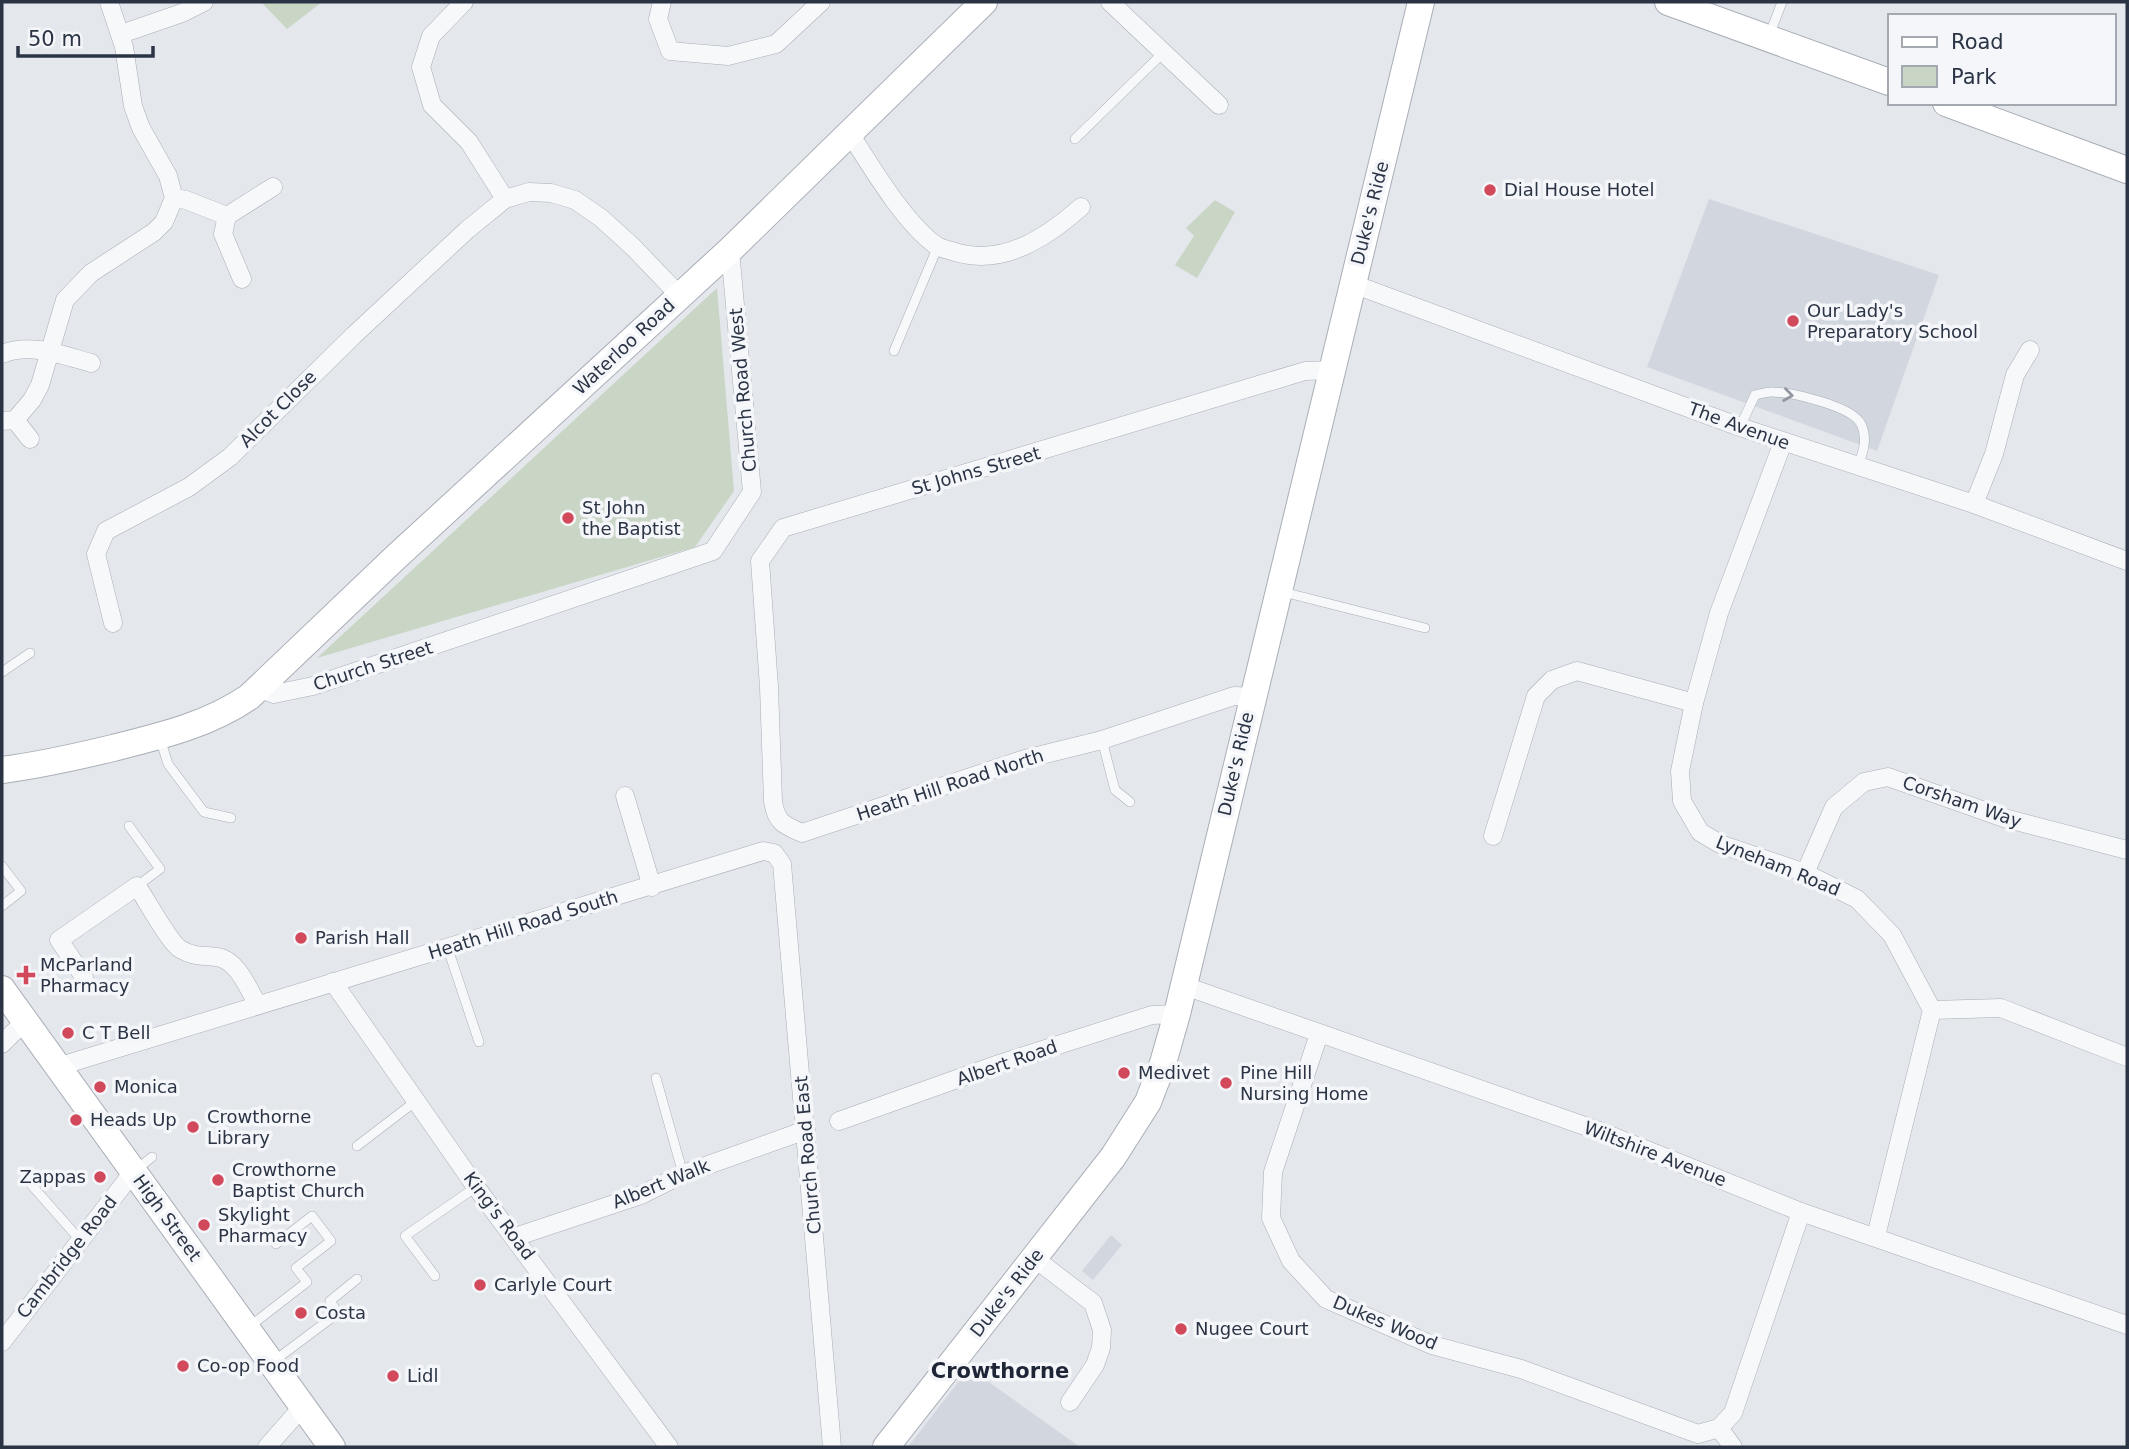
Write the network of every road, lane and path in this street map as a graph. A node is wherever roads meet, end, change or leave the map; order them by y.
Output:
1 (109, 2) edge
2 (204, 2) edge
3 (464, 2) edge
4 (662, 2) edge
5 (821, 2) edge
6 (984, 2) edge
7 (1110, 2) edge
8 (1421, 2) edge
9 (1668, 2) edge
10 (1782, 2) edge
11 (121, 34) junction
12 (1769, 38) junction
13 (1165, 51) junction
14 (1888, 82) edge
15 (1219, 104) dead end
16 (1951, 105) edge
17 (849, 132) junction
18 (1075, 139) dead end
19 (2127, 170) edge
20 (273, 187) dead end
21 (174, 198) junction
22 (505, 199) junction
23 (1081, 207) dead end
24 (227, 216) junction
25 (937, 246) junction
26 (730, 250) junction
27 (242, 279) dead end
28 (1353, 284) junction
29 (679, 295) junction
30 (894, 351) dead end
31 (2029, 351) dead end
32 (50, 352) junction
33 (2, 354) edge
34 (91, 363) dead end
35 (1331, 370) junction
36 (8, 420) edge
37 (1740, 427) junction
38 (30, 439) dead end
39 (1783, 442) junction
40 (1858, 466) junction
41 (1974, 504) junction
42 (732, 525) joint
43 (2127, 561) edge
44 (1278, 591) junction
45 (113, 624) dead end
46 (1425, 628) dead end
47 (30, 653) dead end
48 (2, 672) edge
49 (769, 687) joint
50 (260, 689) junction
51 (1252, 697) junction
52 (1694, 703) junction
53 (160, 737) junction
54 (1102, 740) junction
55 (2, 770) edge
56 (625, 796) dead end
57 (1130, 802) dead end
58 (232, 818) dead end
59 (129, 826) dead end
60 (1493, 836) dead end
61 (2127, 850) edge
62 (782, 864) joint
63 (2, 866) edge
64 (1805, 873) junction
65 (137, 886) junction
66 (652, 887) junction
67 (2, 906) edge
68 (448, 948) junction
69 (84, 977) dead end
70 (333, 982) junction
71 (1182, 985) junction
72 (2, 989) edge
73 (258, 1005) junction
74 (1931, 1010) junction
75 (1177, 1014) junction
76 (25, 1021) junction
77 (1319, 1034) junction
78 (479, 1042) dead end
79 (2, 1044) edge
80 (2127, 1056) edge
81 (61, 1071) junction
82 (656, 1078) dead end
83 (416, 1101) junction
84 (839, 1121) dead end
85 (806, 1130) junction
86 (357, 1146) dead end
87 (142, 1164) junction
88 (683, 1174) junction
89 (28, 1181) dead end
90 (476, 1187) junction
91 (1801, 1212) junction
92 (1875, 1236) junction
93 (515, 1237) junction
94 (80, 1240) junction
95 (276, 1244) dead end
96 (1034, 1258) junction
97 (435, 1276) dead end
98 (357, 1279) dead end
99 (2127, 1325) edge
100 (247, 1328) junction
101 (2, 1342) edge
102 (272, 1362) junction
103 (1070, 1402) dead end
104 (304, 1405) junction
105 (1719, 1427) junction
106 (267, 1447) edge
107 (332, 1447) edge
108 (669, 1447) edge
109 (832, 1447) edge
110 (886, 1447) edge
111 (1733, 1447) edge

1 - 11 street
2 - 11 street
3 - 22 street
4 - 5 street
6 - 17 street, Waterloo Road
7 - 13 street
8 - 28 street, Duke's Ride
9 - 12 street
10 - 12 lane
11 - 21 street
12 - 14 street
13 - 15 street
13 - 18 lane
16 - 19 street
17 - 25 street
17 - 26 street, Waterloo Road
20 - 24 street
21 - 24 street
21 - 32 street
22 - 29 street, Alcot Close
22 - 45 street, Alcot Close
23 - 25 street
24 - 27 street
25 - 30 lane
26 - 29 street, Waterloo Road
26 - 42 street, Church Road West
28 - 35 street, Duke's Ride
28 - 37 street, The Avenue
29 - 50 street, Waterloo Road
31 - 41 street
32 - 33 street
32 - 34 street
32 - 36 street
35 - 44 street, Duke's Ride
35 - 49 street, St Johns Street
36 - 38 street
37 - 39 street, The Avenue
37 -> 40 lane
39 - 40 street, The Avenue
39 - 52 street, Lyneham Road
40 - 41 street, The Avenue
41 - 43 street, The Avenue
42 - 50 street, Church Street
44 - 46 lane
44 - 51 street, Duke's Ride
47 - 48 lane
49 - 54 street, Heath Hill Road North
50 - 53 street
51 - 54 street, Heath Hill Road North
51 - 71 street, Duke's Ride
52 - 60 street
52 - 64 street, Lyneham Road
53 - 55 street
53 - 58 lane
54 - 57 lane
56 - 66 street
59 - 65 lane
61 - 64 street, Corsham Way
62 - 66 street, Heath Hill Road South
62 - 85 street, Church Road East
63 - 67 lane
64 - 74 street, Lyneham Road
65 - 69 street
65 - 73 street
66 - 68 street, Heath Hill Road South
68 - 70 street, Heath Hill Road South
68 - 78 lane
70 - 73 street, Heath Hill Road South
70 - 83 street, King's Road
71 - 75 street, Duke's Ride
71 - 77 street, Wiltshire Avenue
72 - 76 street, High Street
73 - 81 street, Heath Hill Road South
74 - 80 street
74 - 92 street
75 - 84 street, Albert Road
75 - 96 street, Duke's Ride
76 - 79 street
76 - 81 street, High Street
77 - 91 street, Wiltshire Avenue
77 - 105 street, Dukes Wood
81 - 87 street, High Street
82 - 88 lane
83 - 86 lane
83 - 90 street, King's Road
85 - 88 street, Albert Walk
85 - 109 street, Church Road East
87 - 94 street, Cambridge Road
87 - 100 street, High Street
88 - 93 street, Albert Walk
89 - 94 lane
90 - 93 street, King's Road
90 - 97 lane
91 - 92 street, Wiltshire Avenue
91 - 105 street
92 - 99 street, Wiltshire Avenue
93 - 108 street, King's Road
94 - 101 street, Cambridge Road
95 - 100 lane
96 - 103 street
96 - 110 street, Duke's Ride
98 - 102 lane
100 - 102 street, High Street
102 - 104 street, High Street
104 - 106 street
104 - 107 street, High Street
105 - 111 street

